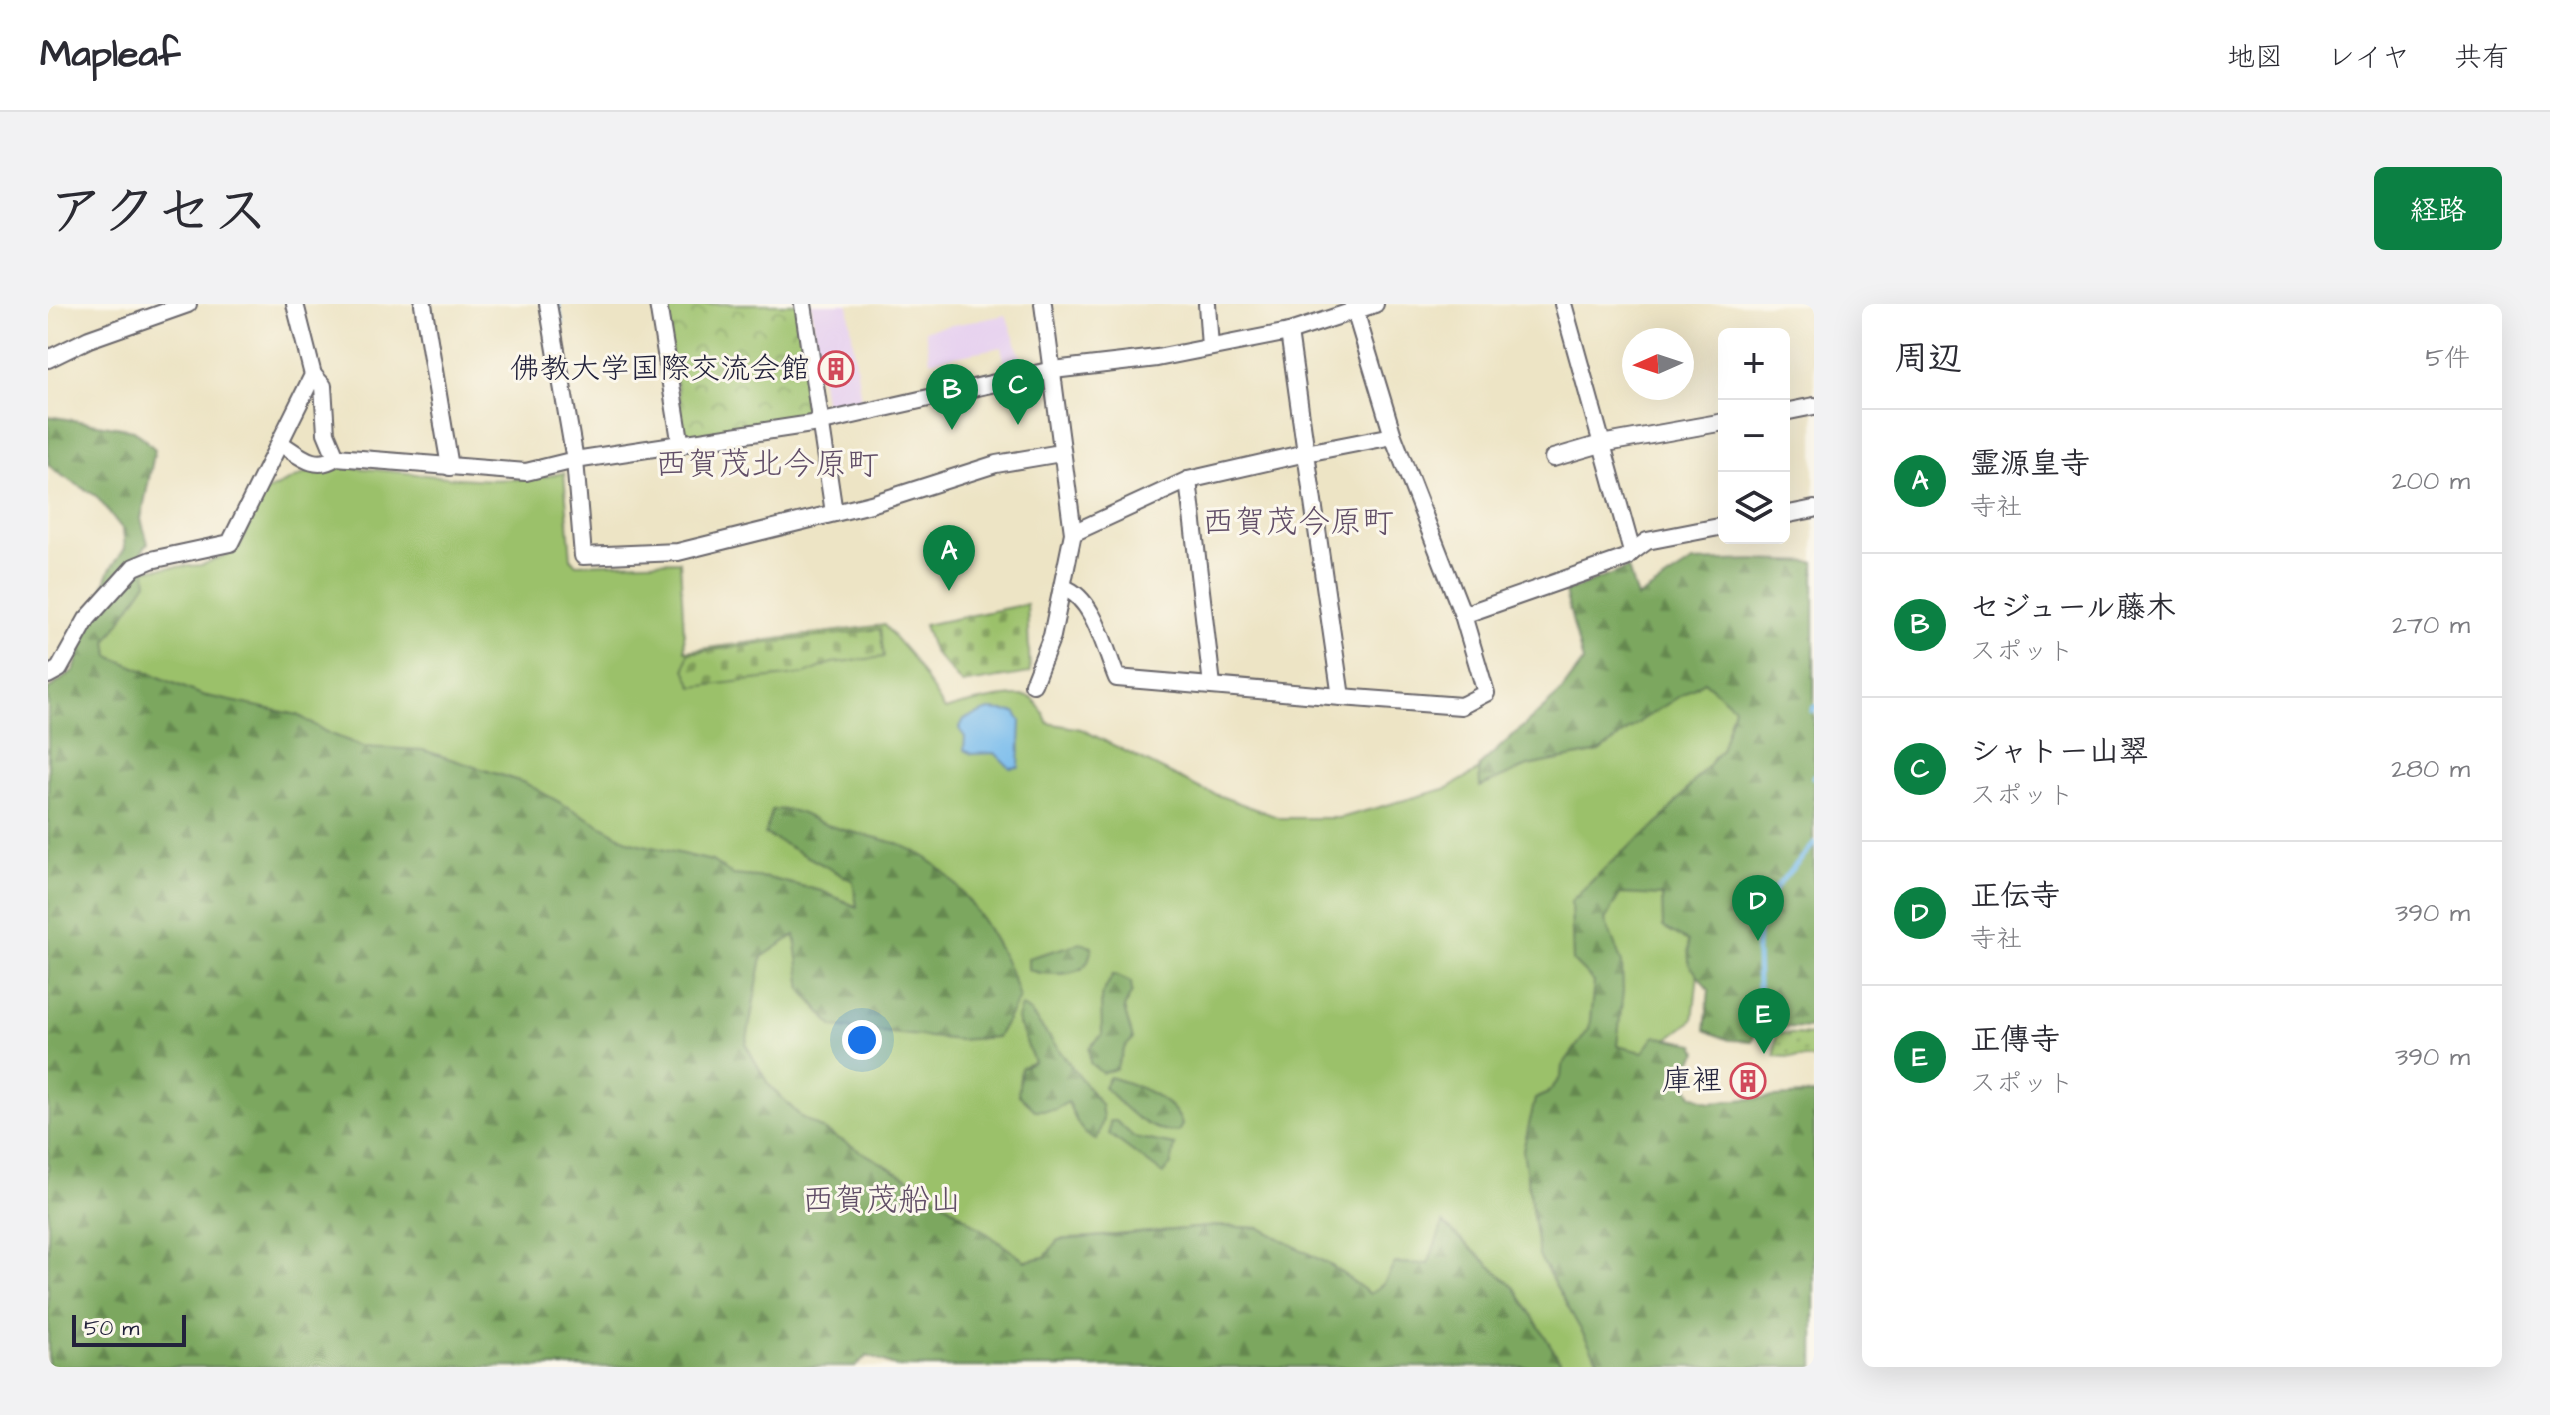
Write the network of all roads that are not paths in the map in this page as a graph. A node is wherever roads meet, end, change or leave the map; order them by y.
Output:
1 (188, 304) edge
2 (295, 304) edge
3 (423, 304) edge
4 (548, 304) edge
5 (658, 304) edge
6 (803, 304) edge
7 (1043, 304) edge
8 (1207, 304) edge
9 (1375, 304) edge
10 (1563, 304) edge
11 (1354, 308) edge
12 (1289, 332) junction
13 (1210, 347) junction
14 (48, 359) edge
15 (1053, 370) junction
16 (313, 375) junction
17 (1814, 406) edge
18 (1790, 411) edge
19 (818, 423) junction
20 (1718, 423) edge
21 (1393, 436) junction
22 (280, 443) junction
23 (1601, 444) junction
24 (681, 446) junction
25 (1061, 453) junction
26 (1306, 453) junction
27 (336, 457) junction
28 (1553, 458) dead end
29 (575, 460) junction
30 (450, 467) junction
31 (1188, 480) junction
32 (1814, 509) edge
33 (834, 513) junction
34 (1790, 514) edge
35 (1718, 527) edge
36 (1073, 533) junction
37 (1632, 552) junction
38 (1064, 588) junction
39 (1463, 615) junction
40 (48, 675) edge
41 (1033, 684) dead end
42 (1212, 685) junction
43 (1341, 697) junction

1 - 14 street
2 - 16 street
3 - 30 street
4 - 29 street
5 - 24 street
6 - 19 street
7 - 15 street
8 - 13 street
9 - 11 street
10 - 23 street
11 - 12 street
11 - 21 street
12 - 13 street
12 - 26 street
13 - 15 street
15 - 19 street
15 - 25 street
16 - 22 street
16 - 27 street
17 - 18 street
19 - 24 street
19 - 33 street
20 - 23 street
21 - 26 street
21 - 39 street
22 - 27 street
22 - 40 street
23 - 28 street
23 - 37 street
24 - 29 street
25 - 33 street
25 - 36 street
26 - 31 street
26 - 43 street
27 - 30 street
29 - 30 street
29 - 33 street
31 - 36 street
31 - 42 street
32 - 34 street
35 - 37 street
36 - 38 street
37 - 39 street
38 - 41 street
38 - 42 street
39 - 43 street
42 - 43 street

